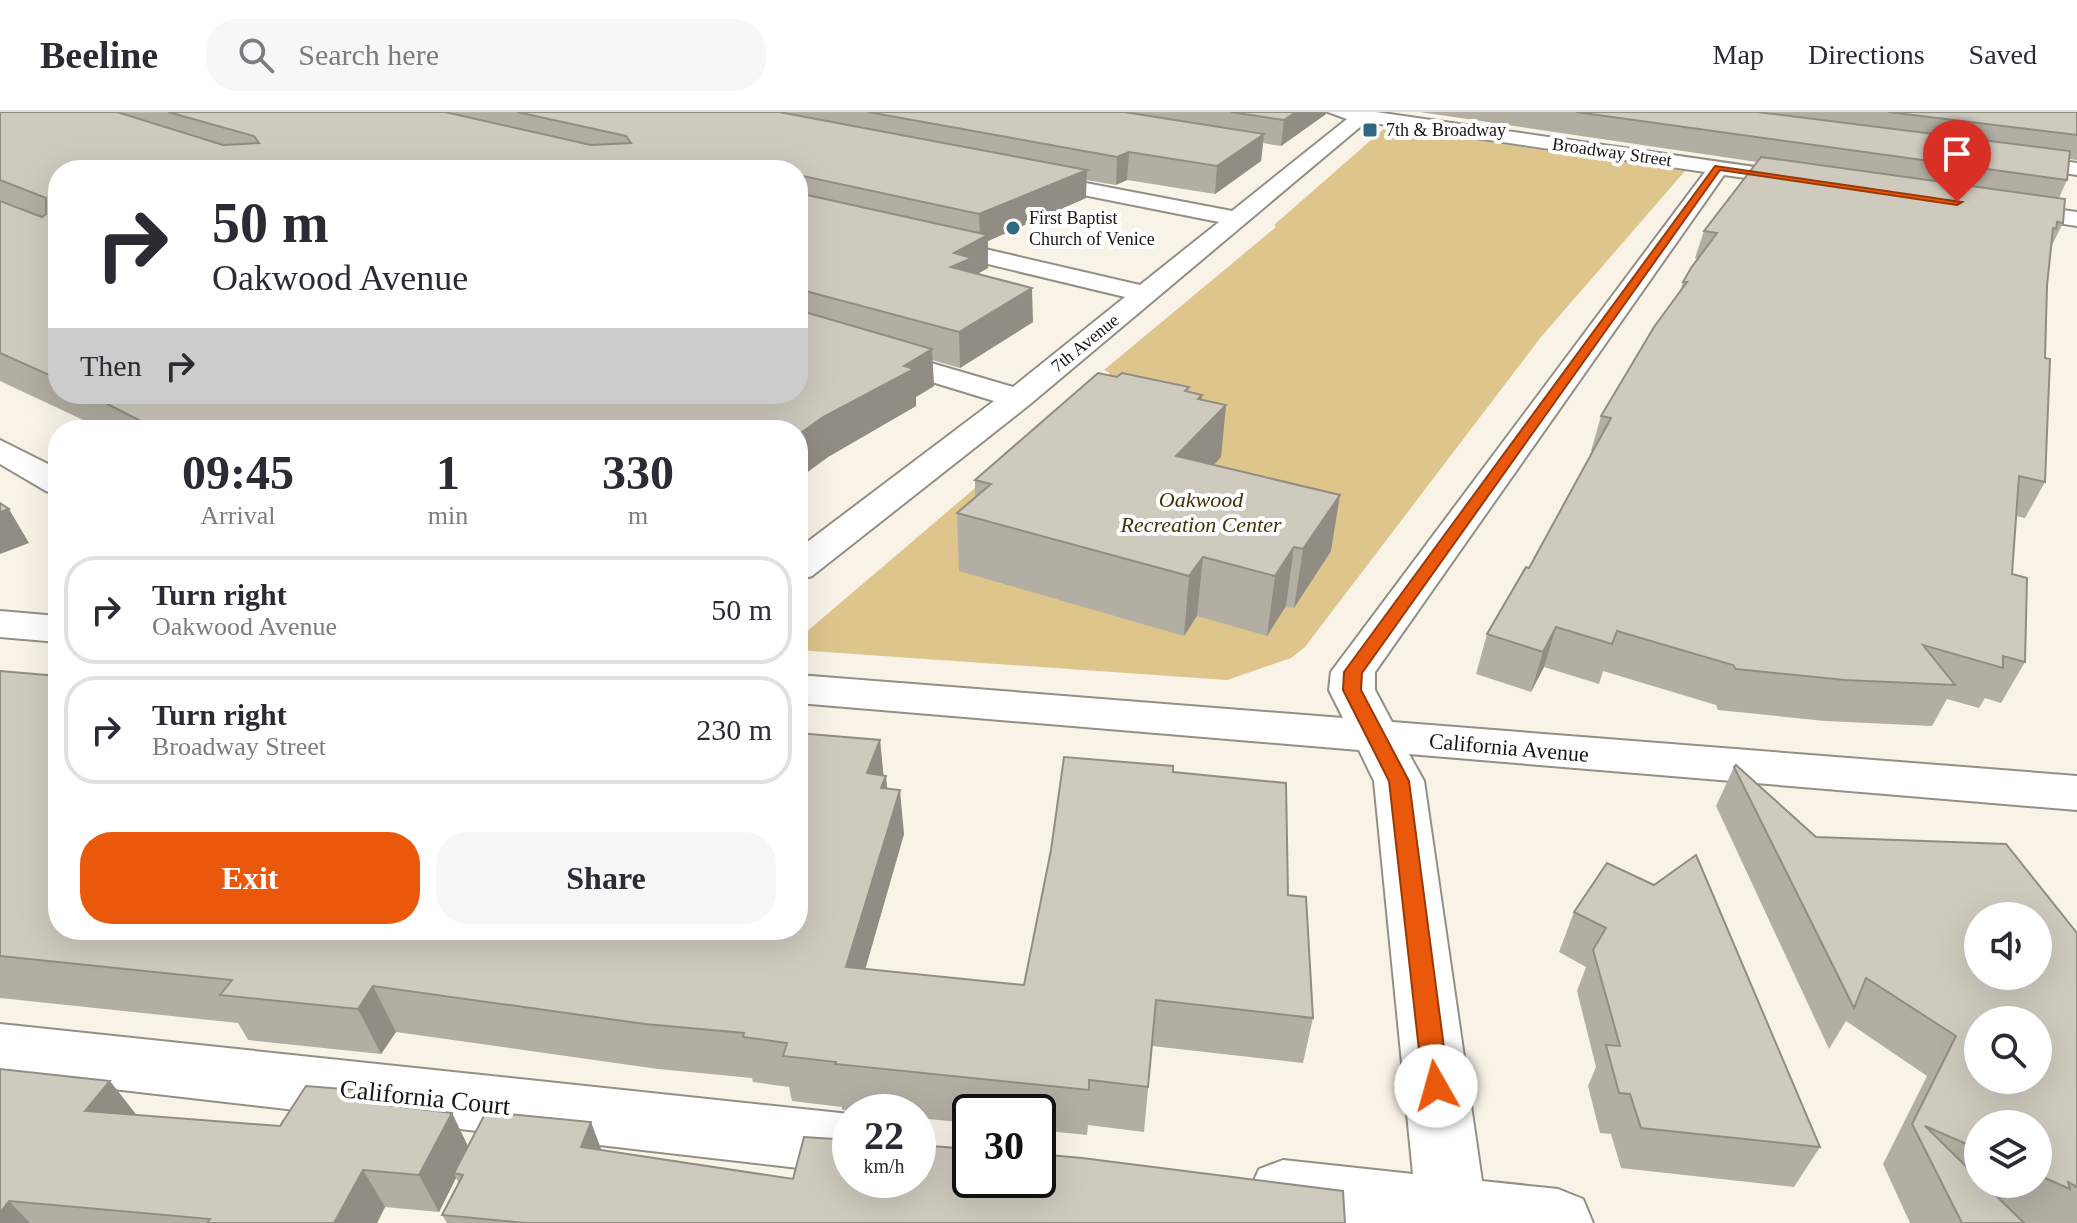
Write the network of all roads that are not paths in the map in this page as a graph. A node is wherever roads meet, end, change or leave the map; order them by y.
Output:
1 (1355, 113) edge
2 (1277, 155) edge
3 (1984, 157) edge
4 (1310, 160) junction
5 (1084, 168) edge
6 (1718, 168) junction
7 (2077, 169) edge
8 (1003, 173) edge
9 (1827, 183) edge
10 (1057, 184) junction
11 (1983, 206) edge
12 (1238, 219) junction
13 (2077, 219) edge
14 (904, 237) edge
15 (1146, 294) junction
16 (808, 335) edge
17 (1018, 398) junction
18 (0, 450) edge
19 (48, 478) edge
20 (813, 540) edge
21 (0, 624) edge
22 (48, 628) edge
23 (808, 690) edge
24 (1378, 735) junction
25 (2077, 793) edge
26 (0, 1050) edge
27 (832, 1142) edge
28 (1224, 1185) edge
29 (1452, 1217) edge
30 (1558, 1223) edge

1 - 4 street, 7th Avenue
1 - 6 street, Broadway Street
2 - 4 street
3 - 7 street
4 - 12 street, 7th Avenue
5 - 10 street
6 - 9 street, Broadway Street
6 - 24 street
8 - 10 street
10 - 12 street
11 - 13 street
12 - 15 street, 7th Avenue
14 - 15 street
15 - 17 street, 7th Avenue
16 - 17 street
17 - 20 street, 7th Avenue
18 - 19 street
21 - 22 street
23 - 24 street, California Avenue
24 - 25 street, California Avenue
24 - 29 street
26 - 27 street, California Court
28 - 29 street
29 - 30 street

